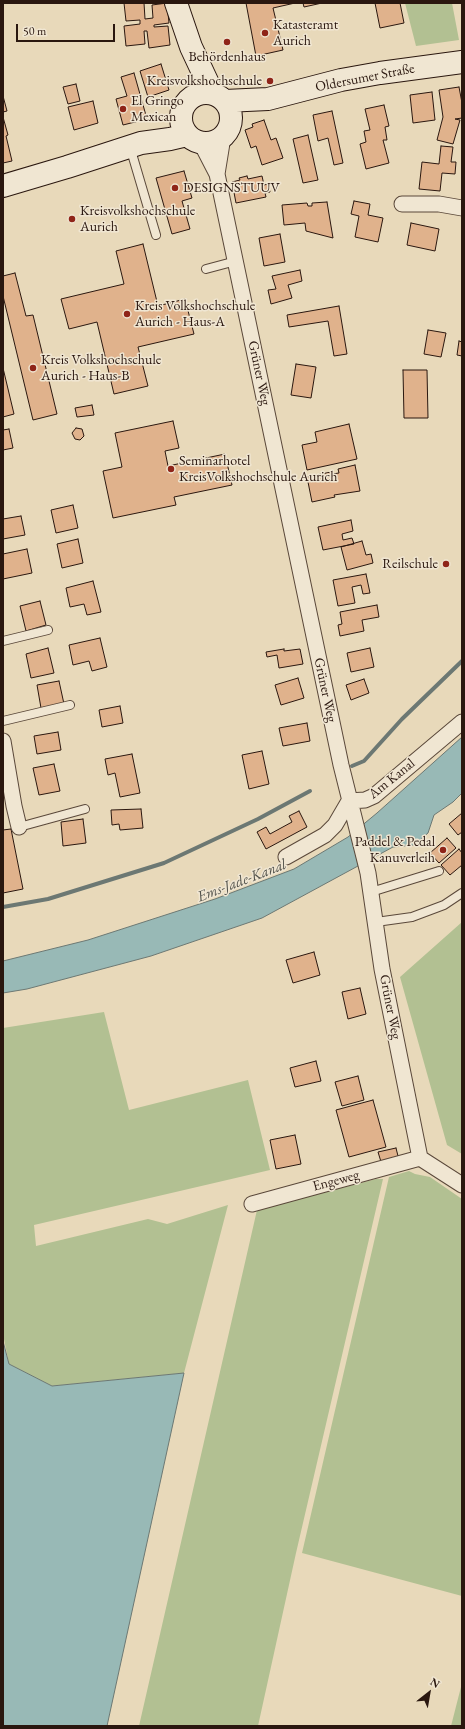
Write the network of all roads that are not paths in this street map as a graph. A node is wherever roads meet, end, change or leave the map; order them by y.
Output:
1 (176, 3) edge
2 (192, 47) junction
3 (462, 62) edge
4 (219, 98) junction
5 (268, 99) junction
6 (190, 123) junction
7 (227, 130) junction
8 (136, 145) junction
9 (217, 174) junction
10 (3, 186) edge
11 (402, 204) dead end
12 (462, 208) edge
13 (156, 235) dead end
14 (236, 261) junction
15 (206, 269) dead end
16 (48, 630) dead end
17 (3, 641) edge
18 (70, 705) dead end
19 (3, 721) edge
20 (462, 722) edge
21 (3, 741) edge
22 (349, 801) junction
23 (8, 807) edge
24 (85, 809) dead end
25 (19, 827) joint
26 (286, 856) dead end
27 (439, 871) dead end
28 (372, 892) junction
29 (462, 893) edge
30 (376, 922) junction
31 (420, 1158) junction
32 (462, 1185) edge
33 (252, 1204) dead end

1 - 2 main road
2 - 4 main road
2 - 6 main road
3 - 5 main road, Oldersumer Straße
4 - 5 main road, Oldersumer Straße
4 - 6 main road, Oldersumer Straße
4 - 7 main road
5 - 7 main road, Oldersumer Straße
6 - 7 main road, Oldersumer Straße
6 - 8 main road, Oldersumer Straße
6 - 9 street, Grüner Weg
7 - 9 street, Grüner Weg
8 - 10 main road, Oldersumer Straße
8 - 13 lane
9 - 14 street, Grüner Weg
11 - 12 street
14 - 15 lane
14 - 22 street, Grüner Weg
16 - 17 lane
18 - 19 lane
20 - 22 street, Am Kanal
21 - 23 street
22 - 26 street, Am Kanal
22 - 28 street, Grüner Weg
23 - 25 street
24 - 25 lane
27 - 28 lane
28 - 30 street, Grüner Weg
29 - 30 lane
30 - 31 street, Grüner Weg
31 - 32 street
31 - 33 street, Engeweg

